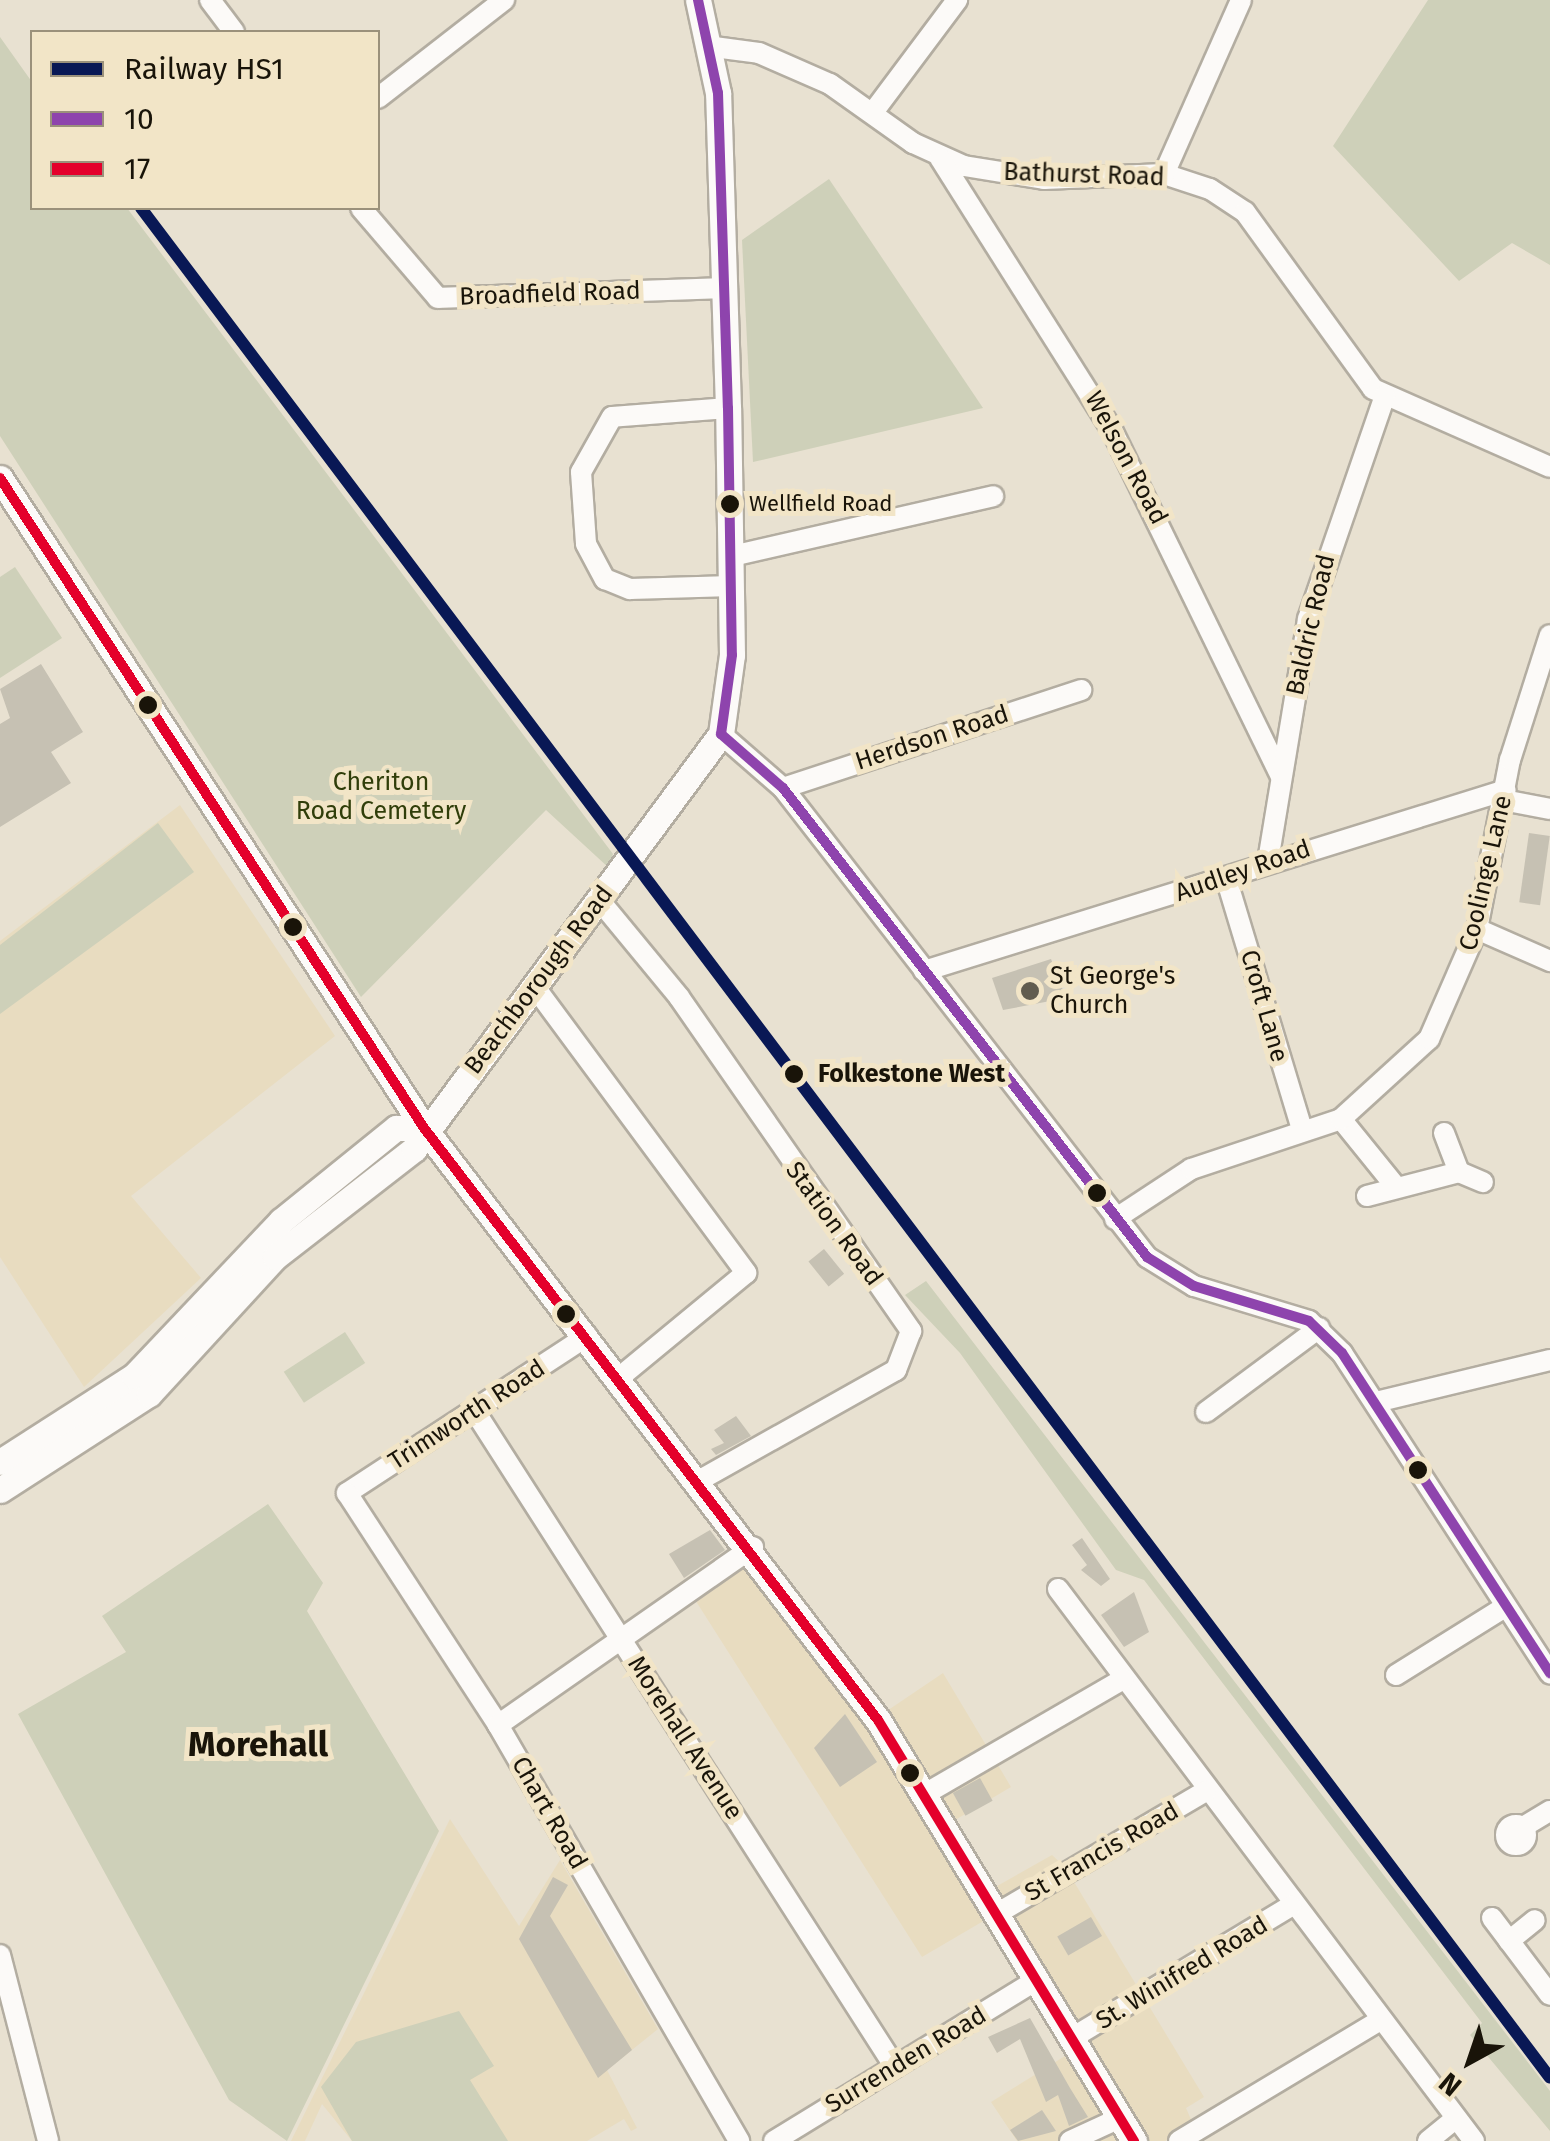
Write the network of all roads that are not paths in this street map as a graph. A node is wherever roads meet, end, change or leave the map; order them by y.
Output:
1 (210, 0) edge
2 (504, 0) edge
3 (698, 0) edge
4 (957, 0) edge
5 (1241, 0) edge
6 (232, 30) edge
7 (714, 47) junction
8 (380, 96) edge
9 (874, 111) junction
10 (940, 158) junction
11 (1164, 174) junction
12 (363, 210) edge
13 (723, 288) junction
14 (1384, 396) junction
15 (728, 408) junction
16 (1550, 467) edge
17 (0, 478) edge
18 (994, 496) dead end
19 (732, 556) junction
20 (732, 586) junction
21 (1550, 635) edge
22 (1080, 690) dead end
23 (721, 734) junction
24 (1280, 775) junction
25 (783, 788) junction
26 (1504, 795) junction
27 (1550, 809) edge
28 (1268, 861) junction
29 (1228, 881) junction
30 (600, 901) junction
31 (1478, 929) junction
32 (1550, 961) edge
33 (924, 971) junction
34 (534, 986) junction
35 (1341, 1119) junction
36 (424, 1128) junction
37 (1302, 1130) junction
38 (1444, 1133) dead end
39 (1459, 1172) junction
40 (1483, 1182) dead end
41 (1396, 1187) junction
42 (1368, 1196) dead end
43 (1114, 1220) junction
44 (1319, 1328) junction
45 (587, 1336) junction
46 (1550, 1360) edge
47 (620, 1376) junction
48 (1376, 1402) junction
49 (474, 1410) junction
50 (1206, 1412) dead end
51 (0, 1462) edge
52 (702, 1479) junction
53 (0, 1490) edge
54 (347, 1493) joint
55 (753, 1546) junction
56 (1058, 1589) dead end
57 (1505, 1607) junction
58 (621, 1640) junction
59 (1550, 1672) edge
60 (1396, 1676) dead end
61 (1123, 1679) junction
62 (498, 1725) junction
63 (1206, 1792) junction
64 (925, 1794) junction
65 (1550, 1811) edge
66 (1523, 1827) dead end
67 (1291, 1906) junction
68 (998, 1913) junction
69 (1492, 1918) dead end
70 (1535, 1920) dead end
71 (1509, 1941) junction
72 (0, 1955) edge
73 (1038, 1979) junction
74 (1550, 1995) edge
75 (1380, 2020) junction
76 (1072, 2038) junction
77 (895, 2067) junction
78 (1120, 2118) junction
79 (1456, 2118) junction
80 (48, 2141) edge
81 (739, 2141) edge
82 (774, 2141) edge
83 (1070, 2141) edge
84 (1134, 2141) edge
85 (1178, 2141) edge
86 (1428, 2141) edge
87 (1474, 2141) edge

1 - 6 street
2 - 8 street
3 - 7 main road
4 - 9 street
5 - 11 street
7 - 9 street, Bathurst Road
7 - 13 main road
9 - 10 street, Bathurst Road
10 - 11 street, Bathurst Road
10 - 24 street, Welson Road
11 - 14 street, Bathurst Road
12 - 13 street, Broadfield Road
13 - 15 main road
14 - 16 street, Bathurst Road
14 - 24 street, Baldric Road
15 - 19 main road
15 - 20 street
17 - 36 main road
18 - 19 street
19 - 20 main road
20 - 23 main road
21 - 26 street, Coolinge Lane
22 - 25 street, Herdson Road
23 - 25 street
23 - 30 main road, Beachborough Road
24 - 28 street, Baldric Road
25 - 33 street
26 - 27 street
26 - 28 street, Audley Road
26 - 31 street, Coolinge Lane
28 - 29 street, Audley Road
29 - 33 street, Audley Road
29 - 37 street, Croft Lane
30 - 34 main road, Beachborough Road
30 - 52 street, Station Road
31 - 32 street
31 - 35 street, Coolinge Lane
33 - 43 street
34 - 36 main road, Beachborough Road
34 - 47 street
35 - 37 street, Coolinge Lane
35 - 41 street
36 - 45 main road
36 - 51 main road
36 - 53 main road, Beachborough Road
37 - 43 street, Coolinge Lane
38 - 39 street
39 - 40 street
39 - 41 street
41 - 42 street
43 - 44 street
44 - 48 street
44 - 50 street
45 - 47 main road
45 - 49 street, Trimworth Road
46 - 48 street
47 - 52 main road
48 - 57 street
49 - 54 street, Trimworth Road
49 - 58 street, Morehall Avenue
52 - 55 main road
54 - 62 street, Chart Road
55 - 58 street
55 - 64 main road
56 - 61 street
57 - 59 street
57 - 60 street
58 - 62 street
58 - 77 street, Morehall Avenue
61 - 63 street
61 - 64 street
62 - 81 street, Chart Road
63 - 67 street
63 - 68 street, St Francis Road
64 - 68 main road
65 - 66 street
67 - 75 street
67 - 76 street, St. Winifred Road
68 - 73 main road
69 - 71 street
70 - 71 street
71 - 74 street
72 - 80 street
73 - 76 main road
73 - 77 street, Surrenden Road
75 - 79 street
75 - 85 street
76 - 78 main road
77 - 82 street, Surrenden Road
78 - 83 street
78 - 84 main road
79 - 86 street
79 - 87 street

